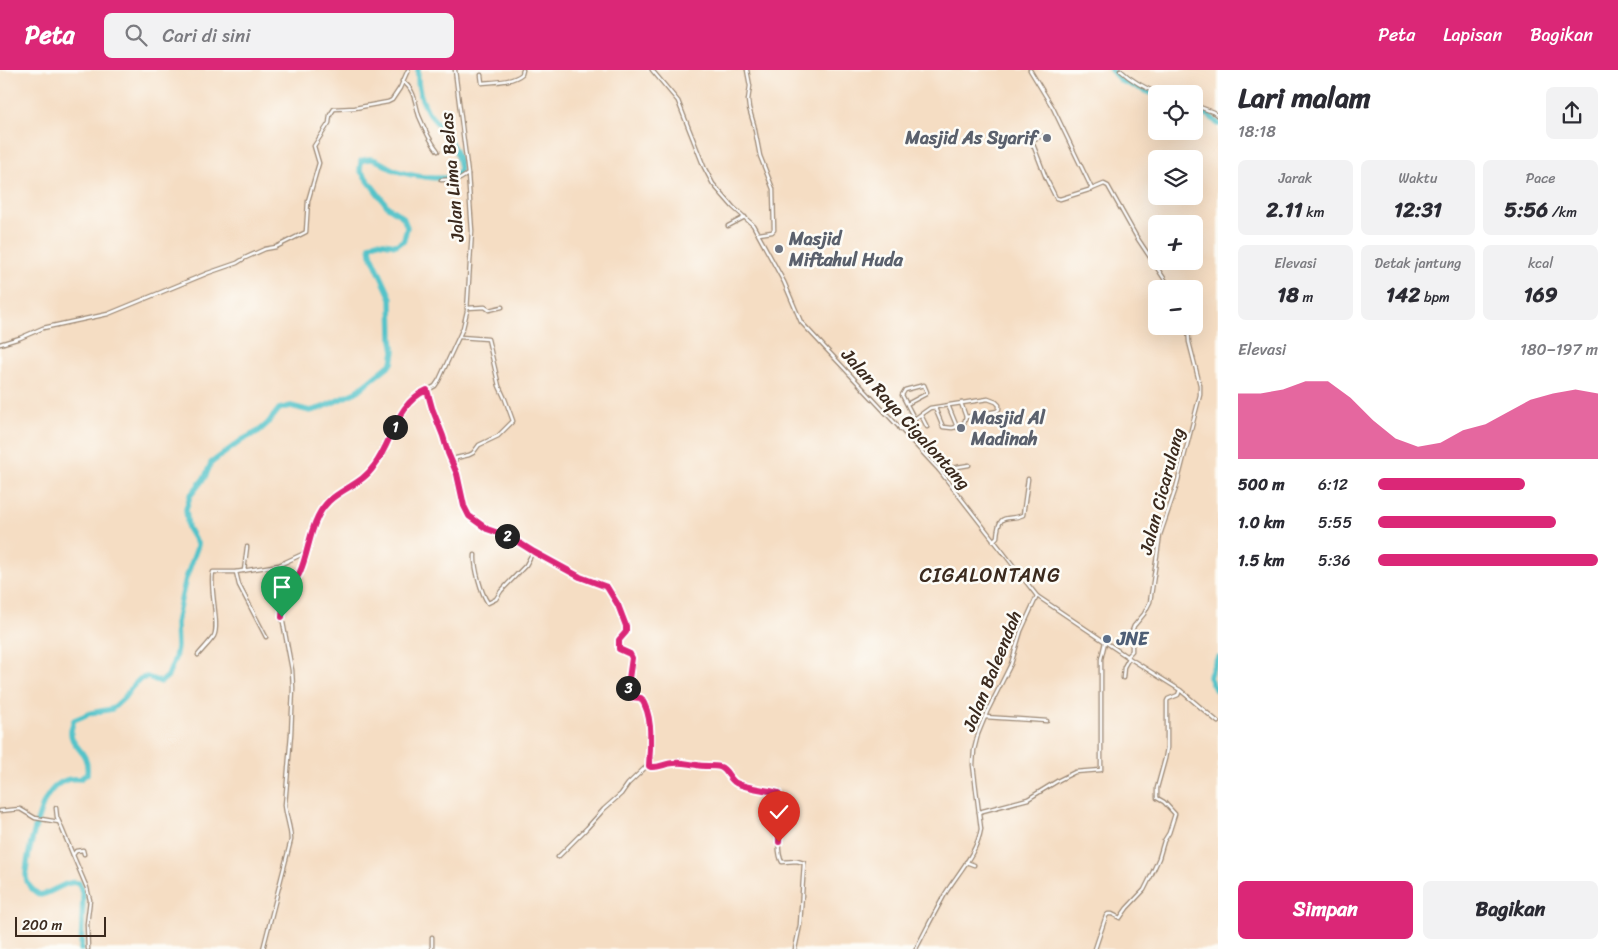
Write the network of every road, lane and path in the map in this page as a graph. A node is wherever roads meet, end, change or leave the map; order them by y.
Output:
1 (408, 70) edge
2 (455, 70) edge
3 (523, 70) edge
4 (652, 70) edge
5 (747, 70) edge
6 (1030, 70) edge
7 (1120, 70) edge
8 (481, 75) dead end
9 (402, 81) junction
10 (1148, 89) edge
11 (1203, 107) edge
12 (1218, 116) edge
13 (1029, 134) dead end
14 (1042, 136) dead end
15 (1032, 140) junction
16 (438, 151) dead end
17 (468, 174) junction
18 (441, 180) dead end
19 (1092, 189) junction
20 (746, 217) junction
21 (728, 226) dead end
22 (759, 234) junction
23 (1165, 280) edge
24 (502, 306) dead end
25 (467, 308) junction
26 (1189, 335) edge
27 (460, 338) junction
28 (0, 344) edge
29 (427, 390) junction
30 (961, 403) junction
31 (907, 404) junction
32 (948, 405) junction
33 (934, 408) junction
34 (921, 415) junction
35 (966, 417) junction
36 (915, 420) junction
37 (956, 426) junction
38 (927, 427) dead end
39 (900, 429) junction
40 (452, 463) junction
41 (969, 465) dead end
42 (939, 470) junction
43 (1028, 479) dead end
44 (993, 541) junction
45 (247, 547) dead end
46 (534, 552) junction
47 (305, 553) junction
48 (475, 555) dead end
49 (244, 571) junction
50 (238, 572) junction
51 (1037, 596) junction
52 (266, 637) dead end
53 (1105, 642) junction
54 (198, 654) dead end
55 (1128, 657) junction
56 (1123, 678) dead end
57 (1180, 690) junction
58 (985, 718) junction
59 (1047, 721) dead end
60 (1218, 722) edge
61 (649, 764) junction
62 (56, 808) dead end
63 (0, 811) edge
64 (979, 812) junction
65 (59, 822) junction
66 (84, 854) dead end
67 (73, 855) junction
68 (558, 857) dead end
69 (966, 862) junction
70 (974, 864) dead end
71 (432, 938) dead end
72 (1095, 948) edge
73 (88, 949) edge
74 (263, 949) edge
75 (432, 949) edge
76 (795, 949) edge
77 (916, 949) edge

1 - 9 street
2 - 17 street, Jalan Lima Belas
3 - 8 street
4 - 20 street, Jalan Raya Cigalontang
5 - 22 street
6 - 19 street
7 - 10 street
9 - 16 street
9 - 28 street
11 - 12 street
13 - 15 street
14 - 15 street
15 - 19 street
17 - 18 street
17 - 25 street, Jalan Lima Belas
19 - 23 street
20 - 21 street
20 - 22 street, Jalan Raya Cigalontang
22 - 39 street, Jalan Raya Cigalontang
24 - 25 street
25 - 27 street, Jalan Lima Belas
26 - 55 street, Jalan Cicarulang
27 - 29 street, Jalan Lima Belas
27 - 40 street
29 - 40 street
29 - 47 street, Jalan Lima Belas
30 - 32 street
30 - 35 street
30 - 35 street
31 - 31 street
31 - 36 street
32 - 33 street
32 - 37 street
33 - 34 street
33 - 37 street
34 - 36 street
34 - 38 street
35 - 37 street
36 - 39 street
39 - 42 street, Jalan Raya Cigalontang
40 - 46 street
41 - 42 street
42 - 44 street, Jalan Raya Cigalontang
43 - 44 street
44 - 51 street, Jalan Raya Cigalontang
45 - 49 street
46 - 48 street
46 - 61 street
47 - 49 street
47 - 74 street, Jalan Lima Belas
49 - 50 street
50 - 52 street
50 - 54 street
51 - 53 street, Jalan Raya Cigalontang
51 - 58 street, Jalan Baleendah
53 - 55 street, Jalan Raya Cigalontang
53 - 64 street
55 - 56 street, Jalan Cicarulang
55 - 57 street, Jalan Raya Cigalontang
57 - 60 street, Jalan Raya Cigalontang
57 - 72 street
58 - 59 street
58 - 64 street, Jalan Baleendah
61 - 68 street
61 - 76 street
62 - 65 street
63 - 65 street
64 - 69 street, Jalan Baleendah
65 - 67 street
66 - 67 street
67 - 73 street
69 - 70 street
69 - 77 street, Jalan Baleendah
71 - 75 street

